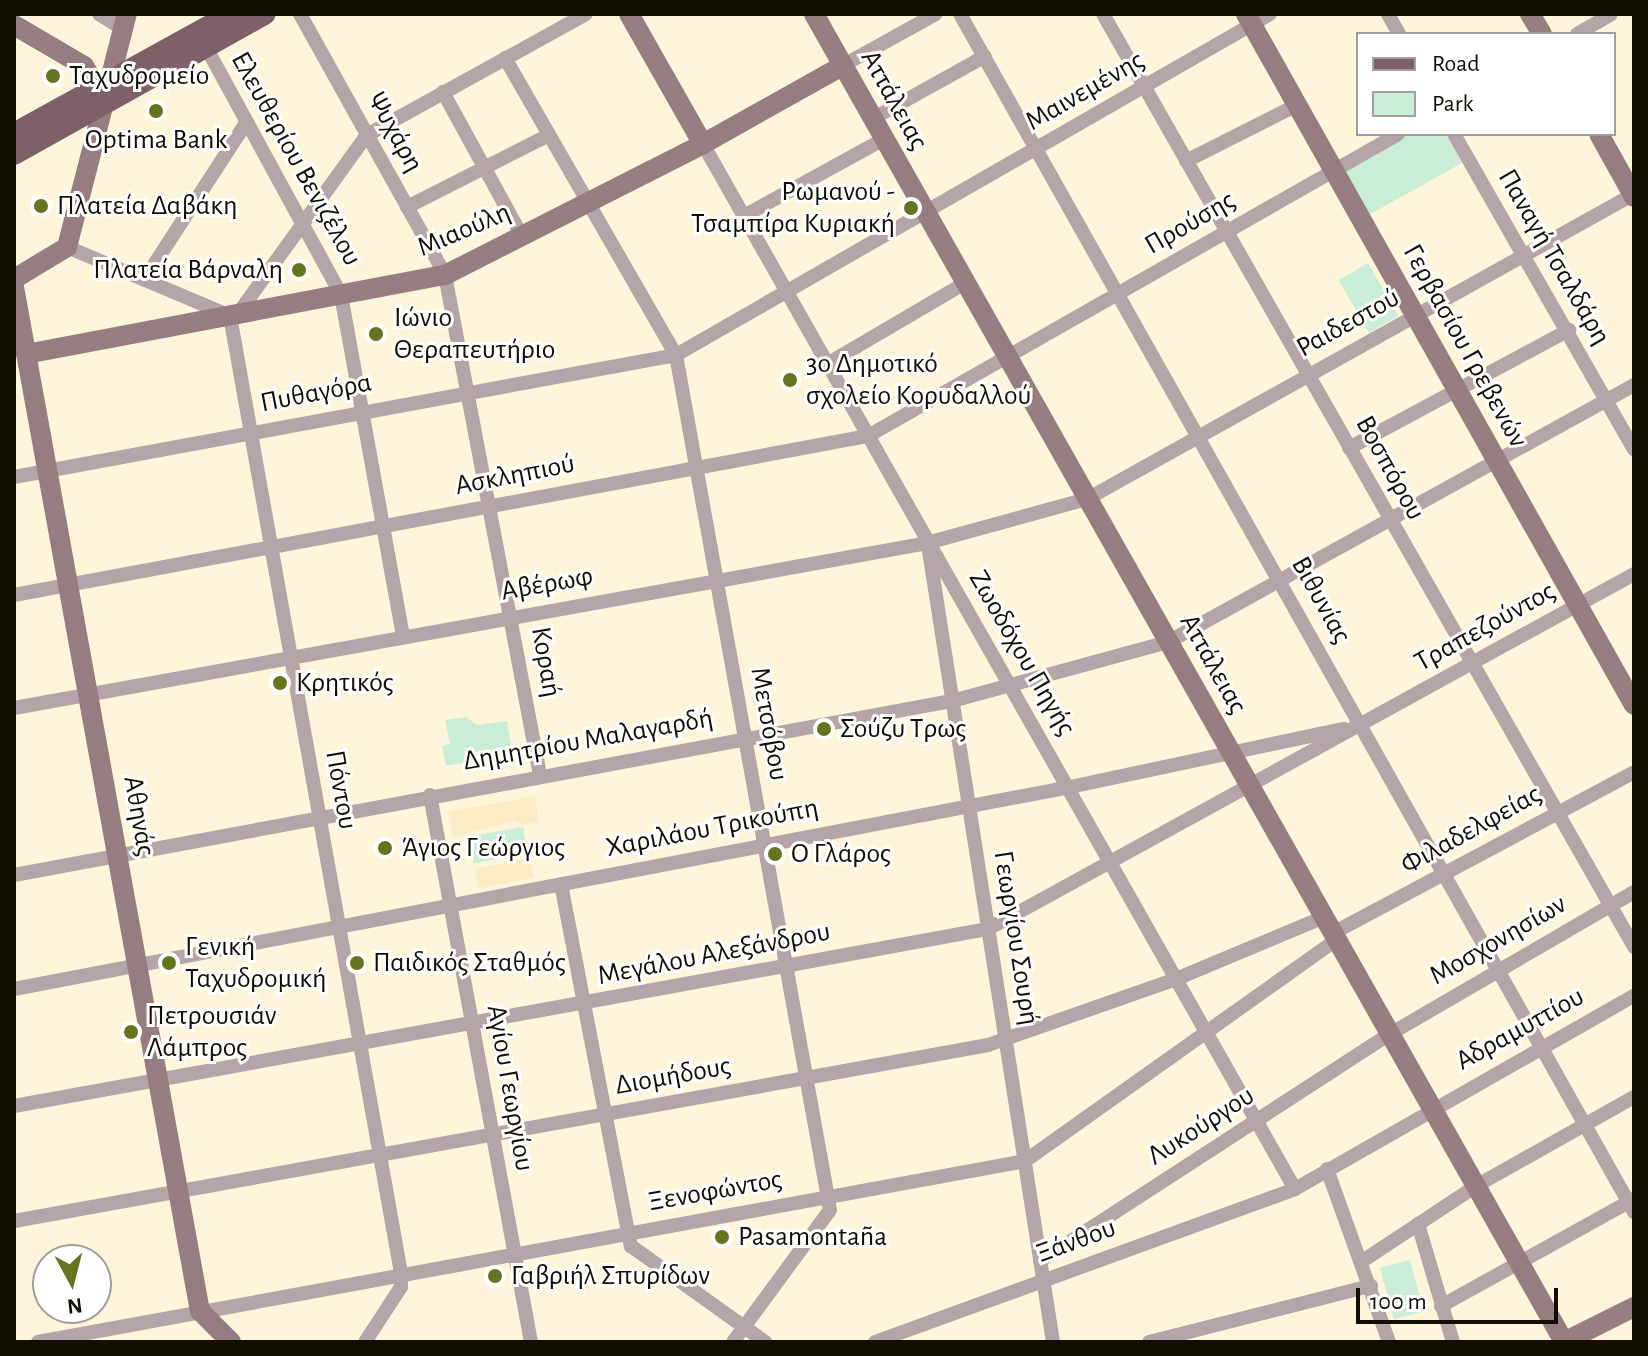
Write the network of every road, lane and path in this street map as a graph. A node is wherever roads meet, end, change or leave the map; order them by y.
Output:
1 (99, 14) edge
2 (231, 14) edge
3 (265, 14) edge
4 (300, 14) edge
5 (586, 14) edge
6 (629, 14) edge
7 (814, 14) edge
8 (936, 14) edge
9 (960, 14) edge
10 (1103, 14) edge
11 (1388, 14) edge
12 (1530, 14) edge
13 (1611, 14) edge
14 (1256, 17) edge
15 (14, 25) edge
16 (124, 26) edge
17 (1398, 32) edge
18 (1541, 32) edge
19 (1580, 32) edge
20 (206, 47) junction
21 (160, 53) junction
22 (985, 56) junction
23 (505, 58) junction
24 (842, 66) junction
25 (1145, 87) junction
26 (106, 90) junction
27 (443, 92) junction
28 (1297, 105) junction
29 (872, 119) junction
30 (246, 123) junction
31 (14, 134) edge
32 (367, 135) junction
33 (549, 135) junction
34 (1394, 136) edge
35 (1455, 136) edge
36 (1600, 136) edge
37 (884, 139) junction
38 (703, 144) junction
39 (1039, 148) junction
40 (14, 154) edge
41 (1186, 161) junction
42 (484, 167) junction
43 (1334, 170) junction
44 (1634, 195) edge
45 (587, 203) junction
46 (407, 207) junction
47 (926, 214) junction
48 (744, 216) junction
49 (302, 224) junction
50 (1227, 232) junction
51 (522, 236) junction
52 (67, 247) junction
53 (1526, 254) junction
54 (445, 275) junction
55 (14, 279) edge
56 (144, 280) junction
57 (965, 283) junction
58 (14, 287) edge
59 (1118, 294) junction
60 (341, 295) junction
61 (788, 295) junction
62 (1415, 315) junction
63 (233, 316) junction
64 (1569, 330) junction
65 (20, 355) edge
66 (676, 355) junction
67 (1008, 358) junction
68 (827, 364) junction
69 (1308, 376) junction
70 (1634, 385) edge
71 (1457, 390) junction
72 (468, 393) junction
73 (1606, 400) junction
74 (361, 410) junction
75 (250, 432) junction
76 (868, 436) junction
77 (1198, 437) junction
78 (1349, 448) junction
79 (1634, 449) edge
80 (1497, 461) junction
81 (696, 468) junction
82 (48, 472) junction
83 (14, 477) edge
84 (1087, 499) junction
85 (489, 506) junction
86 (1390, 520) junction
87 (382, 526) junction
88 (927, 543) junction
89 (271, 547) junction
90 (1634, 574) edge
91 (717, 580) junction
92 (1281, 581) junction
93 (68, 585) junction
94 (14, 595) edge
95 (1578, 606) junction
96 (511, 618) junction
97 (403, 637) junction
98 (1168, 642) junction
99 (291, 657) junction
100 (1471, 664) junction
101 (1014, 688) junction
102 (88, 694) junction
103 (952, 701) junction
104 (1634, 705) edge
105 (14, 708) edge
106 (1361, 725) junction
107 (745, 737) junction
108 (1232, 755) junction
109 (1634, 772) edge
110 (540, 775) junction
111 (1250, 786) junction
112 (1070, 787) junction
113 (430, 795) junction
114 (968, 805) junction
115 (1555, 813) junction
116 (320, 816) junction
117 (764, 844) junction
118 (117, 855) junction
119 (1110, 863) junction
120 (14, 875) edge
121 (1445, 875) junction
122 (561, 884) junction
123 (1634, 892) edge
124 (451, 905) junction
125 (1610, 905) junction
126 (339, 927) junction
127 (988, 929) junction
128 (1331, 930) junction
129 (1634, 947) edge
130 (138, 966) junction
131 (787, 967) junction
132 (1498, 968) junction
133 (1176, 979) junction
134 (14, 989) edge
135 (1634, 996) edge
136 (583, 1005) junction
137 (472, 1025) junction
138 (1390, 1034) junction
139 (1207, 1035) junction
140 (1006, 1040) junction
141 (360, 1045) junction
142 (1542, 1047) junction
143 (807, 1078) junction
144 (159, 1082) junction
145 (1634, 1097) edge
146 (14, 1106) edge
147 (1432, 1108) junction
148 (604, 1115) junction
149 (1257, 1121) junction
150 (1585, 1125) junction
151 (492, 1135) junction
152 (380, 1155) junction
153 (1025, 1161) junction
154 (1327, 1169) junction
155 (1476, 1186) junction
156 (1295, 1189) junction
157 (179, 1191) junction
158 (828, 1198) junction
159 (1632, 1204) edge
160 (14, 1221) edge
161 (1418, 1224) junction
162 (625, 1233) junction
163 (514, 1253) junction
164 (1364, 1260) junction
165 (1040, 1261) junction
166 (1519, 1263) junction
167 (401, 1273) junction
168 (1043, 1280) junction
169 (1371, 1286) junction
170 (1441, 1306) junction
171 (1634, 1307) edge
172 (200, 1311) junction
173 (745, 1326) junction
174 (106, 1336) edge
175 (38, 1342) edge
176 (231, 1342) edge
177 (365, 1342) edge
178 (531, 1342) edge
179 (733, 1342) edge
180 (765, 1342) edge
181 (875, 1342) edge
182 (1053, 1342) edge
183 (1149, 1342) edge
184 (1389, 1342) edge
185 (1453, 1342) edge
186 (1564, 1342) edge

1 - 16 street
2 - 21 main road
3 - 20 main road
4 - 32 street, Ψυχάρη
5 - 23 street
6 - 38 street
7 - 24 street, Αττάλειας
8 - 24 street
9 - 22 street, Βιθυνίας
10 - 25 street, Βοσπόρου
11 - 17 street
12 - 18 street
13 - 19 street
14 - 25 street, Μαινεμένης
14 - 28 street, Γερβασίου Γρεβενών
15 - 26 street
16 - 21 street
16 - 26 street
20 - 26 main road
20 - 30 street, Ελευθερίου Βενιζέλου
21 - 26 main road
22 - 29 street
22 - 39 street, Βιθυνίας
23 - 27 street
23 - 33 street
24 - 29 street, Αττάλειας
24 - 38 street, Μιαούλη
25 - 39 street, Μαινεμένης
25 - 41 street, Βοσπόρου
26 - 31 main road
26 - 40 main road
26 - 52 street
27 - 32 street
27 - 42 street
28 - 41 street
28 - 43 street, Γερβασίου Γρεβενών
29 - 37 street, Αττάλειας
30 - 49 street, Ελευθερίου Βενιζέλου
30 - 56 street
32 - 46 street, Ψυχάρη
32 - 49 street
33 - 42 street
33 - 45 street
34 - 43 street, Προύσης
35 - 53 street, Παναγή Τσαλδάρη
36 - 44 street
37 - 47 street, Αττάλειας
37 - 48 street
38 - 45 street, Μιαούλη
38 - 48 street, Ζωοδόχου Πηγής
39 - 47 street, Μαινεμένης
39 - 59 street, Βιθυνίας
41 - 50 street, Βοσπόρου
42 - 46 street
42 - 51 street
43 - 50 street, Προύσης
43 - 62 street, Γερβασίου Γρεβενών
44 - 53 street, Ραιδεστού
45 - 51 street, Μιαούλη
45 - 66 street
46 - 54 street, Ψυχάρη
47 - 57 street, Αττάλειας
47 - 61 street, Πυθαγόρα
48 - 61 street, Ζωοδόχου Πηγής
49 - 60 street, Ελευθερίου Βενιζέλου
49 - 63 street
50 - 59 street, Προύσης
50 - 69 street, Βοσπόρου
51 - 54 street, Μιαούλη
52 - 55 street
52 - 56 street
53 - 62 street, Ραιδεστού
53 - 64 street, Παναγή Τσαλδάρη
54 - 60 street, Μιαούλη
54 - 72 street, Κοραή
56 - 63 street
57 - 67 street, Αττάλειας
57 - 68 street
58 - 65 street, Αθηνάς
59 - 67 street, Προύσης
59 - 77 street, Βιθυνίας
60 - 63 street, Μιαούλη
60 - 74 street
61 - 66 street, Πυθαγόρα
61 - 68 street, Ζωοδόχου Πηγής
62 - 69 street, Ραιδεστού
62 - 71 street, Γερβασίου Γρεβενών
63 - 65 street, Μιαούλη
63 - 75 street, Πόντου
64 - 71 street
64 - 73 street, Παναγή Τσαλδάρη
65 - 82 street, Αθηνάς
66 - 72 street, Πυθαγόρα
66 - 81 street, Μετσόβου
67 - 76 street, Ασκληπιού
67 - 84 street, Αττάλειας
68 - 76 street, Ζωοδόχου Πηγής
69 - 77 street, Ραιδεστού
69 - 78 street, Βοσπόρου
70 - 73 street, Δημητρίου Μαλαγαρδή
71 - 78 street
71 - 80 street, Γερβασίου Γρεβενών
72 - 74 street, Πυθαγόρα
72 - 85 street, Κοραή
73 - 79 street, Παναγή Τσαλδάρη
73 - 80 street, Δημητρίου Μαλαγαρδή
74 - 75 street, Πυθαγόρα
74 - 87 street
75 - 82 street, Πυθαγόρα
75 - 89 street, Πόντου
76 - 81 street, Ασκληπιού
76 - 88 street, Ζωοδόχου Πηγής
77 - 84 street, Ραιδεστού
77 - 92 street, Βιθυνίας
78 - 86 street, Βοσπόρου
80 - 86 street, Δημητρίου Μαλαγαρδή
80 - 95 street, Γερβασίου Γρεβενών
81 - 85 street, Ασκληπιού
81 - 91 street, Μετσόβου
82 - 83 street, Πυθαγόρα
82 - 93 street, Αθηνάς
84 - 88 street, Αβέρωφ
84 - 98 street, Αττάλειας
85 - 87 street, Ασκληπιού
85 - 96 street, Κοραή
86 - 92 street, Δημητρίου Μαλαγαρδή
86 - 100 street, Βοσπόρου
87 - 89 street, Ασκληπιού
87 - 97 street
88 - 91 street, Αβέρωφ
88 - 101 street, Ζωοδόχου Πηγής
88 - 103 street, Γεωργίου Σουρή
89 - 93 street, Ασκληπιού
89 - 99 street, Πόντου
90 - 95 street, Τραπεζούντος
91 - 96 street, Αβέρωφ
91 - 107 street, Μετσόβου
92 - 98 street, Δημητρίου Μαλαγαρδή
92 - 106 street, Βιθυνίας
93 - 94 street, Ασκληπιού
93 - 102 street, Αθηνάς
95 - 100 street, Τραπεζούντος
95 - 104 street, Γερβασίου Γρεβενών
96 - 97 street, Αβέρωφ
96 - 110 street, Κοραή
97 - 99 street, Αβέρωφ
98 - 101 street, Δημητρίου Μαλαγαρδή
98 - 108 street, Αττάλειας
99 - 102 street, Αβέρωφ
99 - 116 street, Πόντου
100 - 106 street, Τραπεζούντος
100 - 115 street, Βοσπόρου
101 - 103 street, Δημητρίου Μαλαγαρδή
101 - 112 street, Ζωοδόχου Πηγής
102 - 105 street, Αβέρωφ
102 - 118 street, Αθηνάς
103 - 107 street, Δημητρίου Μαλαγαρδή
103 - 114 street, Γεωργίου Σουρή
106 - 108 street, Τραπεζούντος
106 - 111 street, Τραπεζούντος
106 - 121 street, Βιθυνίας
107 - 110 street, Δημητρίου Μαλαγαρδή
107 - 117 street, Μετσόβου
108 - 111 street, Αττάλειας
108 - 112 street, Χαριλάου Τρικούπη
109 - 115 street, Φιλαδελφείας
110 - 113 street, Δημητρίου Μαλαγαρδή
111 - 119 street, Μεγάλου Αλεξάνδρου
111 - 128 street, Αττάλειας
112 - 114 street, Χαριλάου Τρικούπη
112 - 119 street, Ζωοδόχου Πηγής
113 - 116 street, Δημητρίου Μαλαγαρδή
113 - 124 street, Αγίου Γεωργίου
114 - 117 street, Χαριλάου Τρικούπη
114 - 127 street, Γεωργίου Σουρή
115 - 121 street, Φιλαδελφείας
115 - 125 street, Βοσπόρου
116 - 118 street, Δημητρίου Μαλαγαρδή
116 - 126 street, Πόντου
117 - 122 street, Χαριλάου Τρικούπη
117 - 131 street, Μετσόβου
118 - 120 street, Δημητρίου Μαλαγαρδή
118 - 130 street, Αθηνάς
119 - 127 street, Μεγάλου Αλεξάνδρου
119 - 133 street, Ζωοδόχου Πηγής
121 - 128 street, Φιλαδελφείας
121 - 132 street, Βιθυνίας
122 - 124 street, Χαριλάου Τρικούπη
122 - 136 street
123 - 125 street, Μοσχονησίων
124 - 126 street, Χαριλάου Τρικούπη
124 - 137 street, Αγίου Γεωργίου
125 - 129 street, Βοσπόρου
125 - 132 street, Μοσχονησίων
126 - 130 street, Χαριλάου Τρικούπη
126 - 141 street, Πόντου
127 - 131 street, Μεγάλου Αλεξάνδρου
127 - 140 street, Γεωργίου Σουρή
128 - 133 street, Διομήδους
128 - 138 street, Αττάλειας
128 - 139 street, Ξενοφώντος
130 - 134 street, Χαριλάου Τρικούπη
130 - 144 street, Αθηνάς
131 - 136 street, Μεγάλου Αλεξάνδρου
131 - 143 street, Μετσόβου
132 - 138 street, Μοσχονησίων
132 - 142 street, Βιθυνίας
133 - 139 street, Ζωοδόχου Πηγής
133 - 140 street, Διομήδους
135 - 142 street, Αδραμυττίου
136 - 137 street, Μεγάλου Αλεξάνδρου
136 - 148 street
137 - 141 street, Μεγάλου Αλεξάνδρου
137 - 151 street, Αγίου Γεωργίου
138 - 147 street, Αττάλειας
138 - 149 street, Λυκούργου
139 - 149 street, Ζωοδόχου Πηγής
139 - 153 street, Ξενοφώντος
140 - 143 street, Διομήδους
140 - 153 street, Γεωργίου Σουρή
141 - 144 street, Μεγάλου Αλεξάνδρου
141 - 152 street, Πόντου
142 - 147 street, Αδραμυττίου
142 - 150 street, Βιθυνίας
143 - 148 street, Διομήδους
143 - 158 street, Μετσόβου
144 - 146 street, Μεγάλου Αλεξάνδρου
144 - 157 street, Αθηνάς
145 - 150 street
147 - 154 street, Αδραμυττίου
147 - 155 street, Αττάλειας
148 - 151 street, Διομήδους
148 - 162 street
149 - 156 street, Ζωοδόχου Πηγής
149 - 165 street, Λυκούργου
150 - 155 street
150 - 159 street, Βιθυνίας
151 - 152 street, Διομήδους
151 - 163 street, Αγίου Γεωργίου
152 - 157 street, Διομήδους
152 - 167 street, Πόντου
153 - 158 street, Ξενοφώντος
153 - 165 street, Γεωργίου Σουρή
154 - 156 street, Ξάνθου
154 - 164 street
155 - 161 street
155 - 166 street, Αττάλειας
156 - 168 street, Ξάνθου
157 - 160 street, Διομήδους
157 - 172 street, Αθηνάς
158 - 162 street, Ξενοφώντος
158 - 173 street
159 - 166 street
161 - 164 street
161 - 170 street
162 - 163 street, Ξενοφώντος
162 - 173 street
163 - 167 street, Ξενοφώντος
163 - 178 street, Αγίου Γεωργίου
164 - 169 street
165 - 168 street, Γεωργίου Σουρή
166 - 170 street
166 - 186 street, Αττάλειας
167 - 172 street, Ξενοφώντος
167 - 177 street
168 - 181 street, Ξάνθου
168 - 182 street, Γεωργίου Σουρή
169 - 183 street
169 - 184 street
170 - 185 street
171 - 186 street
172 - 174 street, Ξενοφώντος
172 - 176 street
173 - 179 street
173 - 180 street
174 - 175 street, Ξενοφώντος

